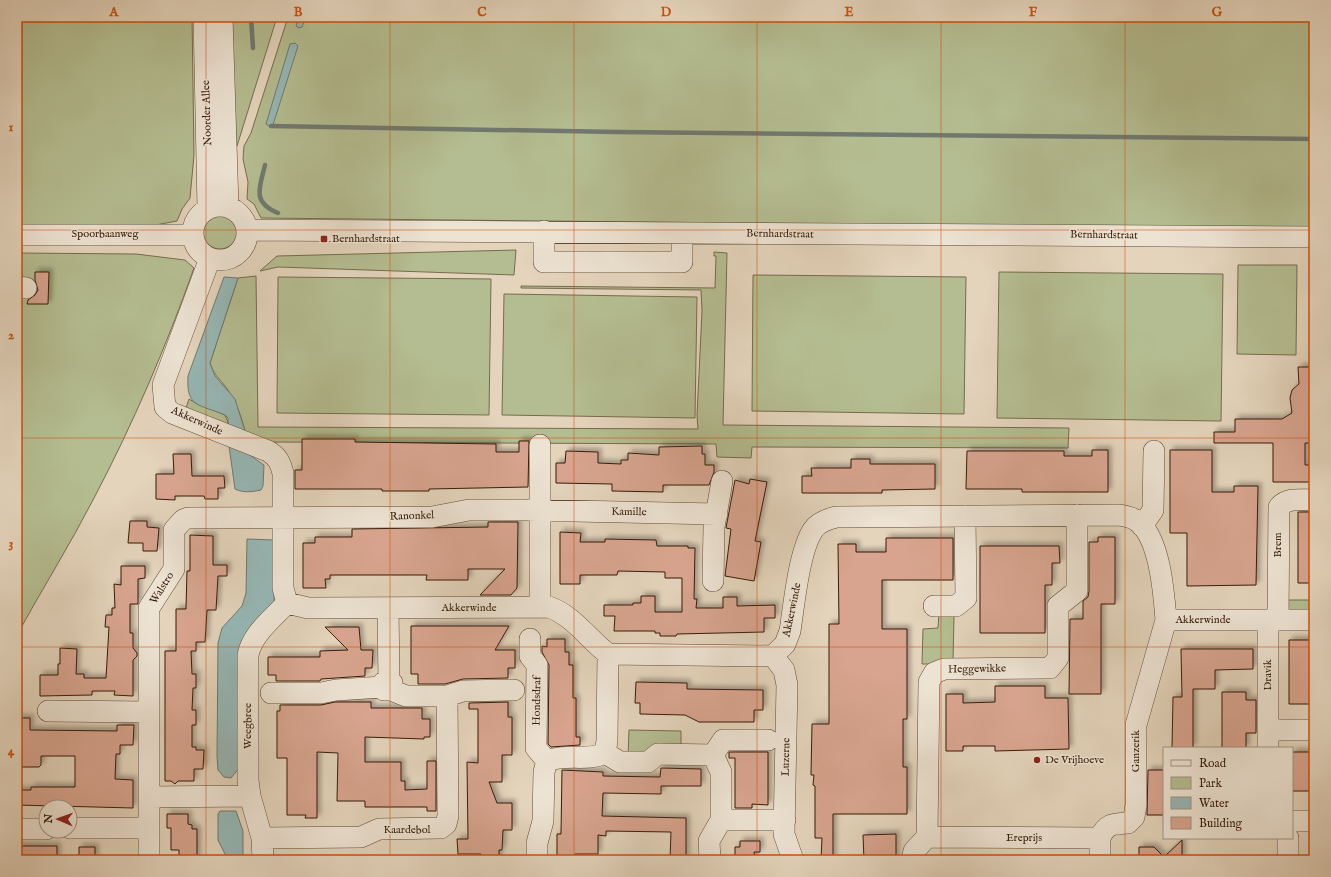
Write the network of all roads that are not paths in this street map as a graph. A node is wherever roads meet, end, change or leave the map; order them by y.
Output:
1 (204, 17) edge
2 (222, 17) edge
3 (218, 207) junction
4 (247, 230) junction
5 (544, 231) junction
6 (682, 232) junction
7 (17, 235) edge
8 (193, 235) junction
9 (1314, 237) edge
10 (210, 258) junction
11 (540, 445) dead end
12 (1154, 451) dead end
13 (722, 481) dead end
14 (1314, 500) edge
15 (541, 510) junction
16 (717, 514) junction
17 (1077, 515) junction
18 (965, 516) junction
19 (283, 518) junction
20 (1142, 526) junction
21 (713, 580) dead end
22 (287, 603) junction
23 (934, 606) dead end
24 (540, 607) junction
25 (388, 608) junction
26 (1166, 620) junction
27 (1273, 620) junction
28 (1314, 620) edge
29 (530, 640) dead end
30 (608, 654) junction
31 (773, 656) junction
32 (387, 686) junction
33 (514, 690) dead end
34 (271, 693) dead end
35 (448, 696) junction
36 (48, 711) dead end
37 (149, 712) junction
38 (1314, 730) edge
39 (1268, 739) edge
40 (768, 740) dead end
41 (605, 753) junction
42 (713, 755) junction
43 (547, 761) junction
44 (250, 796) junction
45 (149, 797) junction
46 (721, 820) junction
47 (785, 820) junction
48 (1314, 821) edge
49 (1293, 822) edge
50 (78, 828) edge
51 (149, 828) junction
52 (17, 829) edge
53 (38, 829) edge
54 (927, 837) junction
55 (262, 838) junction
56 (1100, 838) junction
57 (1288, 839) edge
58 (149, 860) edge
59 (263, 860) edge
60 (536, 860) edge
61 (710, 860) edge
62 (793, 860) edge
63 (912, 860) edge
64 (1100, 860) edge
65 (1288, 860) edge

1 - 3 street, Noorder Allee
2 - 3 street, Noorder Allee
3 - 4 street
3 - 8 street
4 - 5 street, Bernhardstraat
4 - 10 street
5 - 6 street, Bernhardstraat
5 - 6 street
6 - 9 street, Bernhardstraat
7 - 8 street, Spoorbaanweg
8 - 10 street
10 - 19 street, Akkerwinde
11 - 15 street
12 - 20 street
13 - 16 street
14 - 27 street, Brem
15 - 16 street, Kamille
15 - 19 street, Ranonkel
15 - 24 street
16 - 21 street
17 - 18 street, Akkerwinde
17 - 20 street, Akkerwinde
17 - 54 street, Heggewikke
18 - 23 street
18 - 31 street, Akkerwinde
19 - 22 street, Akkerwinde
19 - 37 street, Walstro
20 - 26 street, Akkerwinde
22 - 25 street, Akkerwinde
22 - 44 street, Weegbree
24 - 25 street, Akkerwinde
24 - 30 street, Akkerwinde
25 - 32 street
26 - 27 street, Akkerwinde
26 - 56 street, Ganzerik
27 - 28 street, Akkerwinde
27 - 39 street, Dravik
29 - 43 street, Hondsdraf
30 - 31 street
30 - 41 street
31 - 47 street, Luzerne
32 - 34 street
32 - 35 street
33 - 35 street
35 - 55 street, Kaardebol
36 - 37 street
37 - 45 street, Walstro
38 - 39 street, Dravik
40 - 42 street
41 - 42 street
41 - 43 street
42 - 46 street
43 - 60 street
44 - 45 street
44 - 55 street, Weegbree
45 - 51 street, Walstro
46 - 47 street
46 - 61 street
47 - 62 street, Luzerne
48 - 49 street
50 - 51 street
51 - 58 street, Walstro
52 - 53 street
54 - 56 street, Ereprijs
54 - 63 street
55 - 59 street, Weegbree
56 - 64 street
57 - 65 street

